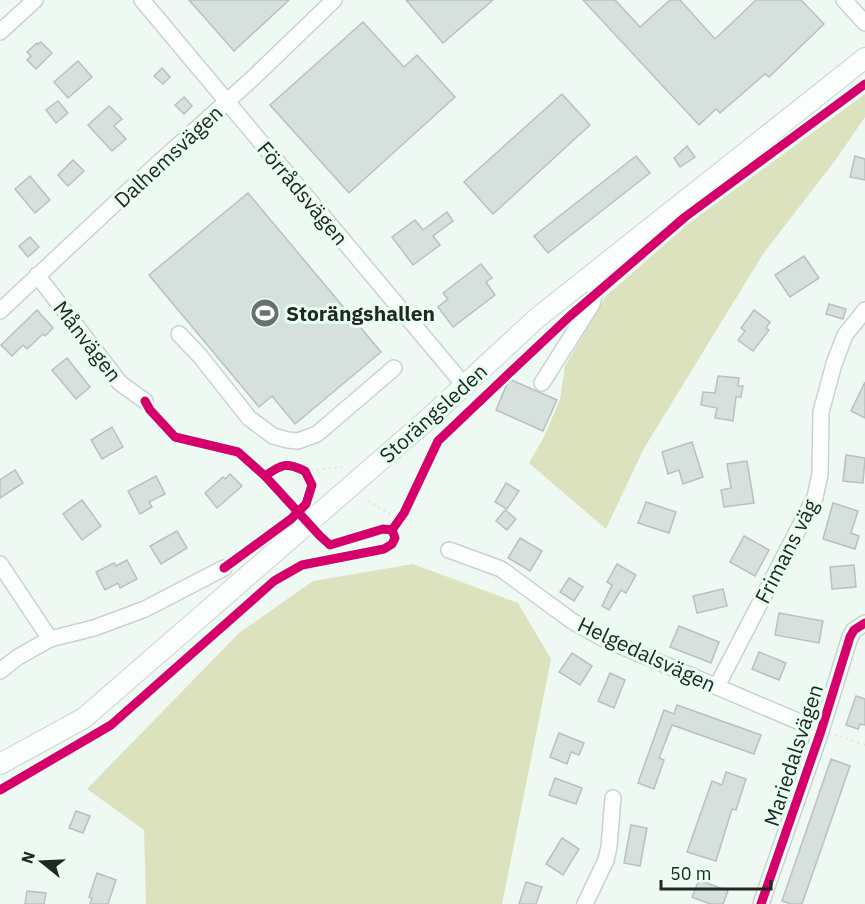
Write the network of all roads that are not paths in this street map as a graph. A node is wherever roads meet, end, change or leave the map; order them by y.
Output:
1 (35, 0) edge
2 (142, 0) edge
3 (334, 0) edge
4 (844, 0) edge
5 (865, 23) edge
6 (0, 32) edge
7 (865, 58) edge
8 (227, 102) junction
9 (601, 267) junction
10 (37, 275) junction
11 (0, 310) edge
12 (865, 310) edge
13 (179, 334) dead end
14 (394, 368) dead end
15 (542, 383) dead end
16 (464, 385) junction
17 (145, 401) dead end
18 (449, 550) dead end
19 (0, 564) edge
20 (224, 568) dead end
21 (865, 623) edge
22 (50, 639) junction
23 (0, 671) edge
24 (717, 686) junction
25 (820, 731) junction
26 (0, 764) edge
27 (613, 798) dead end
28 (585, 904) edge
29 (761, 904) edge

1 - 6 street
2 - 8 street, Förrådsvägen
3 - 8 street, Dalhemsvägen
4 - 5 street
7 - 9 main road, Storängsleden
8 - 10 street, Dalhemsvägen
8 - 16 street, Förrådsvägen
9 - 15 street
9 - 16 main road, Storängsleden
10 - 11 street, Dalhemsvägen
10 - 17 street, Månvägen
12 - 24 street, Frimans väg
13 - 14 street
16 - 26 main road, Storängsleden
18 - 24 street, Helgedalsvägen
19 - 22 street
20 - 22 street
21 - 25 street, Mariedalsvägen
22 - 23 street
24 - 25 street, Helgedalsvägen
25 - 29 street, Mariedalsvägen
27 - 28 street

